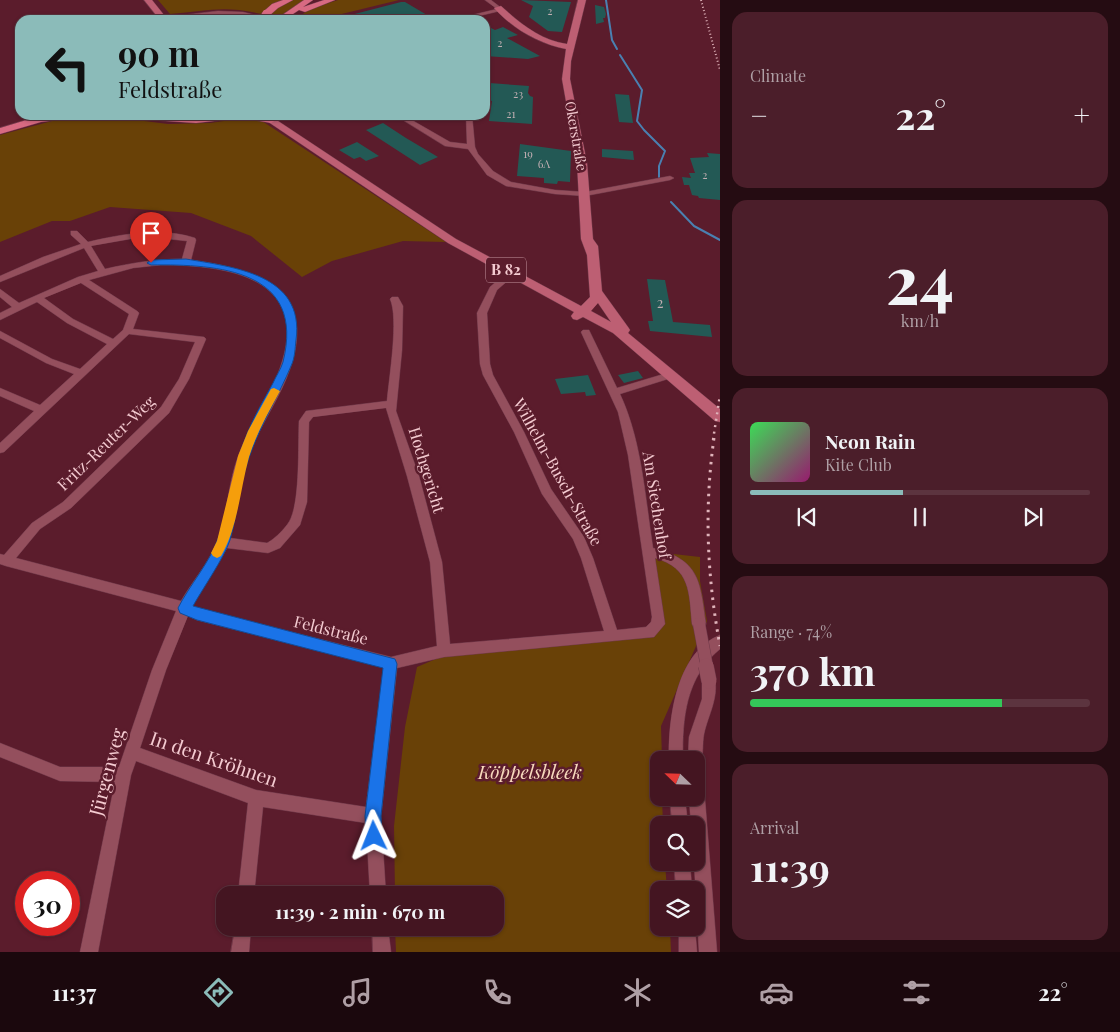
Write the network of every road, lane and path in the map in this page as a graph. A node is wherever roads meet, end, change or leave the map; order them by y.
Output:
1 (148, 0) edge
2 (289, 0) edge
3 (309, 0) edge
4 (316, 0) edge
5 (331, 0) edge
6 (488, 0) edge
7 (582, 0) edge
8 (302, 10) junction
9 (500, 10) junction
10 (159, 15) edge
11 (187, 15) edge
12 (250, 15) edge
13 (267, 15) edge
14 (287, 15) edge
15 (291, 15) edge
16 (473, 15) edge
17 (571, 47) junction
18 (26, 120) edge
19 (29, 120) edge
20 (34, 120) edge
21 (42, 120) edge
22 (171, 120) edge
23 (201, 120) edge
24 (271, 120) edge
25 (407, 120) edge
26 (469, 120) edge
27 (22, 123) junction
28 (0, 129) edge
29 (471, 147) junction
30 (670, 178) dead end
31 (377, 192) junction
32 (585, 194) junction
33 (74, 233) dead end
34 (86, 244) junction
35 (186, 262) junction
36 (102, 271) junction
37 (509, 275) junction
38 (0, 279) edge
39 (81, 279) junction
40 (595, 291) junction
41 (0, 292) edge
42 (36, 298) junction
43 (395, 299) dead end
44 (18, 307) junction
45 (583, 313) junction
46 (0, 317) edge
47 (127, 331) junction
48 (0, 334) edge
49 (630, 340) junction
50 (113, 343) junction
51 (80, 373) junction
52 (667, 376) junction
53 (0, 392) edge
54 (615, 392) junction
55 (690, 394) junction
56 (392, 404) junction
57 (41, 410) junction
58 (720, 417) edge
59 (720, 422) edge
60 (0, 449) edge
61 (223, 542) junction
62 (647, 551) junction
63 (3, 560) edge
64 (185, 608) junction
65 (658, 624) joint
66 (612, 636) junction
67 (720, 641) edge
68 (444, 651) junction
69 (391, 664) junction
70 (0, 750) edge
71 (676, 751) edge
72 (695, 751) edge
73 (131, 752) junction
74 (124, 775) junction
75 (256, 798) junction
76 (697, 806) edge
77 (373, 816) junction
78 (247, 886) edge
79 (377, 886) edge
80 (242, 936) edge
81 (381, 936) edge
82 (687, 936) edge
83 (89, 952) edge
84 (240, 952) edge
85 (382, 952) edge
86 (688, 952) edge
87 (708, 952) edge

1 - 10 main road
2 - 13 highway
3 - 14 highway
4 - 8 highway
5 - 8 highway
6 - 9 street
7 - 17 main road, Okerstraße
8 - 15 highway
9 - 16 street
9 - 17 main road
11 - 12 street
17 - 32 main road, Okerstraße
18 - 27 highway
19 - 27 highway
20 - 27 highway
21 - 27 highway
22 - 23 highway
24 - 31 main road, B 82
25 - 29 street
26 - 29 street
27 - 28 highway
29 - 32 street
30 - 32 street
31 - 37 main road, B 82
31 - 45 main road, B 82
32 - 40 main road, Okerstraße
33 - 34 street
34 - 35 street
34 - 36 street
34 - 38 street
35 - 36 street, Jürgenweg
35 - 61 street, Jürgenweg
36 - 39 street, Jürgenweg
37 - 45 main road, B 82
37 - 66 street, Wilhelm-Busch-Straße
39 - 42 street, Jürgenweg
39 - 47 street
40 - 45 main road, Okerstraße
40 - 49 main road, B 82
41 - 44 street
42 - 44 street, Jürgenweg
42 - 50 street
43 - 56 street, Hochgericht
44 - 46 street, Jürgenweg
45 - 49 main road, B 82
45 - 52 main road, B 82
45 - 54 street, Am Siechenhof
47 - 50 street
47 - 63 street, Fritz-Reuter-Weg
48 - 51 street
49 - 55 main road, B 82
50 - 51 street
51 - 57 street
52 - 54 street
52 - 55 main road, B 82
53 - 57 street
54 - 62 street, Am Siechenhof
55 - 58 main road
55 - 59 main road
56 - 61 street
56 - 68 street, Hochgericht
57 - 60 street
61 - 64 street, Jürgenweg
62 - 65 street, Am Siechenhof
62 - 72 street, bridge
63 - 64 street, Feldstraße
64 - 69 street, Feldstraße
64 - 73 street, Jürgenweg
65 - 66 street, Feldstraße
66 - 68 street, Feldstraße
67 - 71 street
68 - 69 street, Feldstraße
69 - 77 street
70 - 74 street
73 - 74 street, Jürgenweg
73 - 75 street, In den Kröhnen
74 - 83 street, Jürgenweg
75 - 77 street, In den Kröhnen
75 - 78 street
76 - 87 street
77 - 79 street
80 - 84 street
81 - 85 street
82 - 86 street

